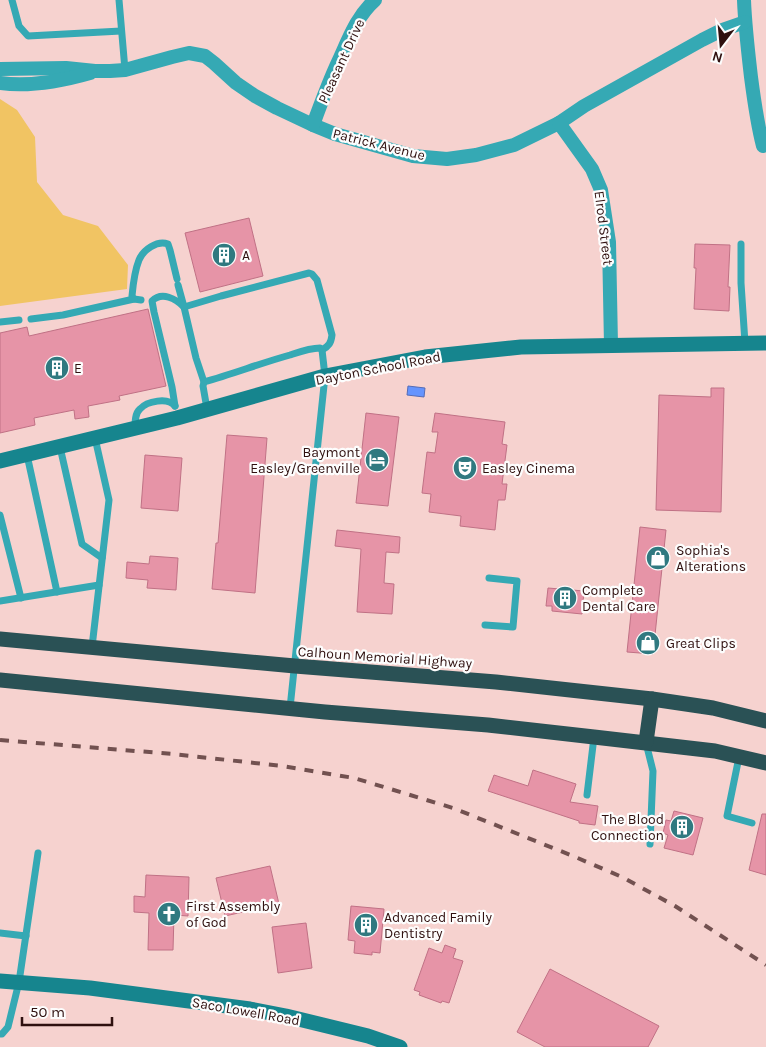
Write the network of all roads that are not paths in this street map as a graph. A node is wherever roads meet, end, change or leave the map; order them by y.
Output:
1 (12, 0) edge
2 (119, 0) edge
3 (376, 0) edge
4 (744, 0) edge
5 (745, 22) junction
6 (121, 31) junction
7 (0, 69) edge
8 (125, 70) junction
9 (95, 72) junction
10 (0, 82) edge
11 (559, 123) junction
12 (313, 125) junction
13 (763, 146) dead end
14 (741, 244) dead end
15 (141, 300) junction
16 (184, 308) junction
17 (32, 319) dead end
18 (19, 320) dead end
19 (0, 322) edge
20 (766, 342) edge
21 (745, 343) junction
22 (611, 345) junction
23 (322, 350) junction
24 (325, 376) junction
25 (204, 382) junction
26 (206, 409) junction
27 (176, 412) junction
28 (134, 429) junction
29 (95, 438) junction
30 (60, 447) junction
31 (27, 455) junction
32 (0, 461) edge
33 (0, 515) edge
34 (102, 558) junction
35 (489, 578) dead end
36 (99, 585) junction
37 (58, 592) junction
38 (21, 598) junction
39 (0, 601) edge
40 (485, 625) dead end
41 (0, 639) edge
42 (92, 647) junction
43 (295, 666) junction
44 (0, 680) edge
45 (652, 700) junction
46 (290, 709) junction
47 (766, 721) edge
48 (594, 737) junction
49 (646, 742) junction
50 (739, 757) junction
51 (766, 763) edge
52 (587, 795) dead end
53 (752, 823) dead end
54 (650, 844) dead end
55 (38, 853) dead end
56 (0, 933) edge
57 (26, 936) junction
58 (0, 981) edge
59 (19, 982) junction
60 (0, 1034) edge
61 (400, 1047) edge

1 - 6 lane
2 - 6 lane
3 - 12 street, Pleasant Drive
4 - 5 street
5 - 11 street, Patrick Avenue
5 - 13 street
6 - 8 lane
7 - 9 street, Patrick Avenue
8 - 9 street, Patrick Avenue
8 - 12 street, Patrick Avenue
9 - 10 street, Patrick Avenue
11 - 12 street, Patrick Avenue
11 - 22 street, Elrod Street
14 - 21 lane
15 - 16 lane
15 - 16 lane
15 - 17 lane
15 - 27 lane
16 - 23 lane
16 - 25 lane
18 - 19 lane
20 - 21 street, Dayton School Road
21 - 22 street, Dayton School Road
22 - 24 street, Dayton School Road
23 - 24 lane
23 - 25 lane
24 - 26 street, Dayton School Road
24 - 43 lane
25 - 26 lane
26 - 27 street, Dayton School Road
27 - 28 street, Dayton School Road
27 - 28 lane
28 - 29 street, Dayton School Road
29 - 30 street, Dayton School Road
29 - 34 lane
30 - 31 street, Dayton School Road
30 - 34 lane
31 - 32 street, Dayton School Road
31 - 37 lane
33 - 38 lane
34 - 36 lane
35 - 40 lane
36 - 37 lane
36 - 42 lane
37 - 38 lane
38 - 39 lane
41 - 42 highway, Calhoun Memorial Highway
42 - 43 highway, Calhoun Memorial Highway
43 - 45 highway, Calhoun Memorial Highway
43 - 46 lane
44 - 46 highway
45 - 47 highway, Calhoun Memorial Highway
45 - 49 highway
46 - 48 highway
48 - 49 highway
48 - 52 lane
49 - 50 highway
49 - 54 lane
50 - 51 highway
50 - 53 lane
55 - 57 lane
56 - 57 lane
57 - 59 lane
58 - 59 street, Saco Lowell Road
59 - 60 lane
59 - 61 street, Saco Lowell Road

